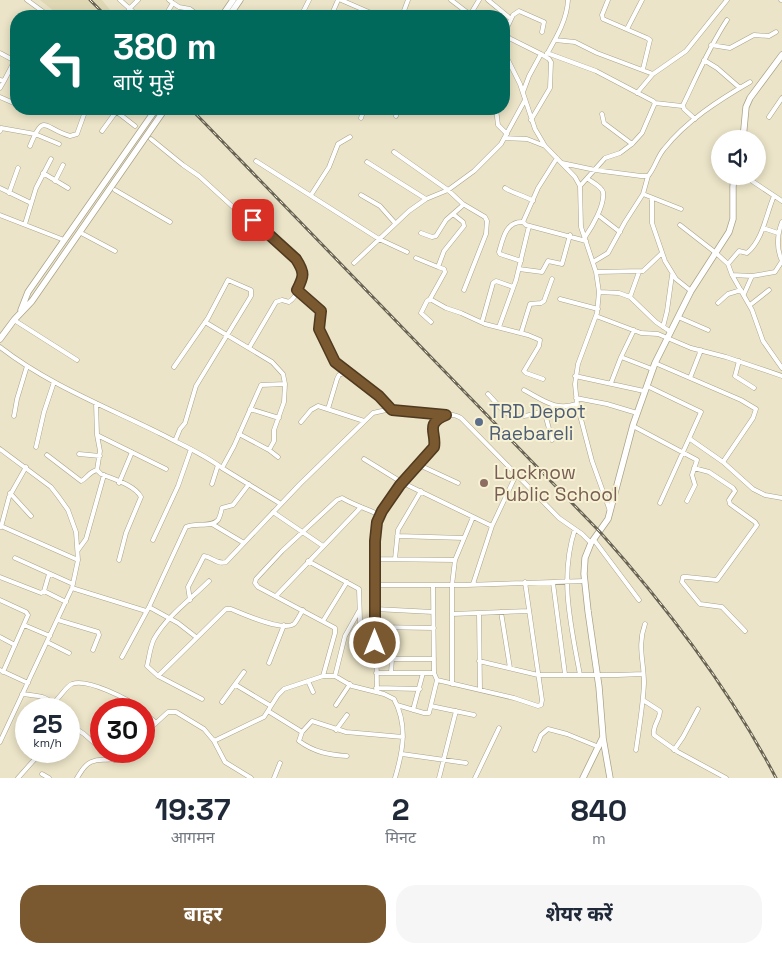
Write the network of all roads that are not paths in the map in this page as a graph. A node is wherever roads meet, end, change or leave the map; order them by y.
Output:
1 (28, 0) edge
2 (120, 0) edge
3 (138, 0) edge
4 (169, 0) edge
5 (340, 0) edge
6 (488, 0) edge
7 (568, 0) edge
8 (608, 0) edge
9 (642, 0) edge
10 (727, 0) edge
11 (452, 1) edge
12 (173, 3) junction
13 (129, 8) junction
14 (41, 10) edge
15 (131, 10) edge
16 (169, 10) edge
17 (192, 10) edge
18 (359, 10) edge
19 (463, 10) edge
20 (500, 10) edge
21 (511, 19) edge
22 (727, 20) dead end
23 (627, 29) junction
24 (542, 32) dead end
25 (776, 32) dead end
26 (510, 37) edge
27 (555, 40) junction
28 (711, 45) junction
29 (545, 54) junction
30 (782, 55) edge
31 (704, 60) junction
32 (510, 65) edge
33 (643, 69) junction
34 (10, 70) edge
35 (653, 74) junction
36 (2, 80) edge
37 (750, 82) dead end
38 (0, 88) edge
39 (740, 88) junction
40 (523, 92) junction
41 (636, 93) junction
42 (782, 98) edge
43 (525, 100) junction
44 (655, 103) junction
45 (682, 106) junction
46 (602, 114) dead end
47 (83, 115) edge
48 (113, 115) edge
49 (122, 115) edge
50 (152, 115) edge
51 (161, 115) edge
52 (362, 115) edge
53 (497, 115) edge
54 (769, 117) dead end
55 (361, 118) dead end
56 (695, 119) junction
57 (531, 120) junction
58 (135, 126) dead end
59 (0, 129) edge
60 (744, 130) edge
61 (102, 131) dead end
62 (35, 134) junction
63 (506, 136) junction
64 (350, 137) dead end
65 (151, 139) dead end
66 (59, 144) dead end
67 (632, 144) junction
68 (30, 146) dead end
69 (545, 146) junction
70 (394, 152) dead end
71 (557, 158) junction
72 (51, 159) dead end
73 (256, 160) dead end
74 (367, 162) dead end
75 (562, 163) junction
76 (63, 165) dead end
77 (18, 168) dead end
78 (595, 170) junction
79 (43, 174) junction
80 (648, 176) junction
81 (588, 179) junction
82 (55, 181) junction
83 (732, 185) edge
84 (758, 185) edge
85 (580, 186) junction
86 (0, 188) edge
87 (68, 188) dead end
88 (505, 188) dead end
89 (115, 190) dead end
90 (448, 190) junction
91 (10, 193) junction
92 (643, 194) junction
93 (311, 195) junction
94 (360, 195) dead end
95 (774, 196) junction
96 (652, 198) junction
97 (426, 199) junction
98 (533, 201) junction
99 (782, 201) edge
100 (31, 203) junction
101 (462, 204) junction
102 (681, 209) dead end
103 (453, 214) junction
104 (0, 215) edge
105 (598, 215) junction
106 (170, 222) dead end
107 (523, 222) junction
108 (395, 223) junction
109 (782, 223) edge
110 (25, 224) junction
111 (680, 225) dead end
112 (530, 226) junction
113 (763, 228) junction
114 (620, 232) junction
115 (421, 233) dead end
116 (778, 233) junction
117 (84, 234) dead end
118 (570, 236) junction
119 (379, 238) junction
120 (585, 239) junction
121 (64, 240) junction
122 (780, 240) edge
123 (115, 252) dead end
124 (407, 252) dead end
125 (662, 253) junction
126 (716, 253) junction
127 (416, 258) dead end
128 (521, 260) junction
129 (354, 262) dead end
130 (593, 262) junction
131 (728, 264) junction
132 (438, 267) junction
133 (519, 269) junction
134 (596, 272) junction
135 (640, 272) junction
136 (672, 274) junction
137 (732, 275) junction
138 (752, 276) junction
139 (552, 279) dead end
140 (513, 287) junction
141 (297, 290) junction
142 (464, 290) dead end
143 (769, 290) dead end
144 (691, 291) junction
145 (599, 292) junction
146 (742, 292) junction
147 (630, 297) junction
148 (430, 299) junction
149 (560, 299) dead end
150 (718, 303) dead end
151 (750, 305) junction
152 (598, 309) junction
153 (19, 315) junction
154 (596, 316) junction
155 (678, 317) junction
156 (14, 320) junction
157 (205, 322) junction
158 (431, 322) dead end
159 (482, 322) junction
160 (499, 327) junction
161 (663, 327) junction
162 (634, 330) junction
163 (708, 330) dead end
164 (521, 333) junction
165 (670, 335) junction
166 (228, 336) junction
167 (0, 339) edge
168 (0, 347) edge
169 (250, 348) junction
170 (701, 350) junction
171 (621, 356) junction
172 (77, 360) dead end
173 (739, 361) junction
174 (27, 366) junction
175 (654, 366) junction
176 (174, 367) dead end
177 (782, 368) edge
178 (346, 372) junction
179 (575, 376) junction
180 (782, 376) edge
181 (690, 378) junction
182 (543, 379) dead end
183 (54, 382) junction
184 (611, 383) junction
185 (285, 384) junction
186 (754, 388) dead end
187 (646, 389) junction
188 (524, 390) dead end
189 (488, 394) dead end
190 (576, 398) junction
191 (96, 403) junction
192 (577, 404) junction
193 (556, 407) junction
194 (250, 409) junction
195 (328, 409) junction
196 (392, 410) junction
197 (544, 410) junction
198 (637, 412) junction
199 (446, 415) junction
200 (14, 416) dead end
201 (279, 418) junction
202 (364, 421) junction
203 (301, 422) dead end
204 (633, 426) junction
205 (238, 434) junction
206 (97, 435) junction
207 (690, 439) junction
208 (552, 440) dead end
209 (175, 441) junction
210 (36, 447) dead end
211 (0, 449) edge
212 (192, 450) junction
213 (269, 450) junction
214 (132, 452) junction
215 (683, 452) junction
216 (79, 454) dead end
217 (47, 455) dead end
218 (100, 456) junction
219 (278, 457) dead end
220 (364, 459) dead end
221 (723, 462) junction
222 (418, 465) junction
223 (26, 467) junction
224 (220, 467) junction
225 (694, 468) junction
226 (166, 469) dead end
227 (98, 470) junction
228 (516, 474) junction
229 (104, 476) junction
230 (119, 483) junction
231 (403, 483) junction
232 (458, 483) dead end
233 (212, 484) dead end
234 (249, 484) junction
235 (421, 491) junction
236 (10, 493) junction
237 (782, 498) edge
238 (688, 501) dead end
239 (660, 503) dead end
240 (281, 504) junction
241 (361, 507) junction
242 (610, 511) junction
243 (2, 512) edge
244 (273, 512) junction
245 (380, 515) junction
246 (31, 516) dead end
247 (473, 517) junction
248 (212, 524) junction
249 (492, 526) junction
250 (0, 527) edge
251 (575, 529) junction
252 (302, 531) junction
253 (397, 536) junction
254 (464, 538) junction
255 (153, 540) dead end
256 (593, 541) junction
257 (244, 544) junction
258 (323, 546) junction
259 (78, 550) junction
260 (15, 558) dead end
261 (375, 559) junction
262 (395, 559) junction
263 (78, 560) junction
264 (119, 560) dead end
265 (455, 560) junction
266 (308, 561) junction
267 (49, 574) junction
268 (0, 577) edge
269 (209, 581) dead end
270 (585, 581) junction
271 (347, 582) junction
272 (525, 582) junction
273 (566, 582) junction
274 (553, 583) junction
275 (472, 584) junction
276 (376, 585) junction
277 (433, 585) junction
278 (452, 585) junction
279 (73, 586) junction
280 (44, 591) junction
281 (276, 596) junction
282 (0, 600) edge
283 (190, 600) junction
284 (639, 600) dead end
285 (66, 602) junction
286 (148, 609) junction
287 (375, 609) junction
288 (303, 610) junction
289 (359, 611) junction
290 (433, 612) junction
291 (502, 612) junction
292 (529, 612) junction
293 (479, 613) junction
294 (452, 614) junction
295 (170, 619) junction
296 (58, 620) junction
297 (323, 621) junction
298 (645, 624) dead end
299 (24, 625) junction
300 (284, 625) junction
301 (375, 627) junction
302 (434, 628) junction
303 (745, 631) dead end
304 (50, 636) junction
305 (0, 637) edge
306 (196, 637) junction
307 (47, 642) junction
308 (15, 645) junction
309 (93, 650) dead end
310 (361, 650) dead end
311 (69, 653) dead end
312 (122, 657) dead end
313 (375, 659) junction
314 (392, 659) junction
315 (434, 659) junction
316 (480, 661) junction
317 (269, 663) dead end
318 (510, 668) junction
319 (1, 671) edge
320 (244, 672) dead end
321 (376, 673) junction
322 (391, 673) junction
323 (423, 673) junction
324 (434, 673) junction
325 (565, 674) junction
326 (643, 674) junction
327 (538, 675) junction
328 (580, 675) junction
329 (597, 675) junction
330 (158, 676) junction
331 (323, 676) junction
332 (334, 676) junction
333 (437, 680) junction
334 (308, 681) junction
335 (28, 683) junction
336 (350, 684) junction
337 (452, 684) junction
338 (236, 685) junction
339 (420, 689) junction
340 (376, 690) junction
341 (480, 690) junction
342 (313, 692) dead end
343 (22, 694) junction
344 (46, 698) edge
345 (59, 698) edge
346 (125, 698) edge
347 (202, 699) dead end
348 (643, 700) junction
349 (222, 702) dead end
350 (336, 705) dead end
351 (397, 705) junction
352 (271, 706) junction
353 (431, 706) junction
354 (698, 709) dead end
355 (413, 710) junction
356 (268, 711) junction
357 (456, 711) junction
358 (347, 715) dead end
359 (474, 715) dead end
360 (156, 723) edge
361 (499, 728) dead end
362 (336, 730) junction
363 (80, 731) edge
364 (302, 732) junction
365 (403, 737) junction
366 (603, 737) junction
367 (90, 739) edge
368 (214, 741) junction
369 (0, 742) edge
370 (599, 746) junction
371 (535, 750) dead end
372 (636, 750) dead end
373 (674, 750) junction
374 (402, 754) junction
375 (348, 756) dead end
376 (444, 759) junction
377 (90, 762) edge
378 (31, 763) edge
379 (280, 763) dead end
380 (466, 763) dead end
381 (42, 774) dead end
382 (18, 778) edge
383 (49, 778) edge
384 (77, 778) edge
385 (251, 778) edge
386 (274, 778) edge
387 (395, 778) edge
388 (439, 778) edge
389 (475, 778) edge
390 (583, 778) edge
391 (610, 778) edge
392 (726, 778) edge

1 - 14 street
2 - 13 street
3 - 13 street
4 - 12 street
5 - 18 street
6 - 20 street
7 - 27 street
8 - 23 street
9 - 23 street
10 - 35 street
11 - 19 street
12 - 16 street
12 - 17 street
13 - 15 street
21 - 24 street
22 - 28 street
23 - 33 street
25 - 28 street
26 - 29 street
27 - 29 street
27 - 33 street
28 - 31 street
29 - 40 street
29 - 41 street
29 - 57 street
30 - 60 street
31 - 39 street
31 - 45 street
32 - 40 street
33 - 35 street
34 - 36 street
35 - 41 street
36 - 38 street
37 - 39 street
39 - 56 street
40 - 43 street
41 - 44 street
42 - 54 street
43 - 57 street
43 - 63 street
44 - 45 street
44 - 67 street
45 - 56 street
46 - 67 street
47 - 62 street
48 - 61 street
49 - 58 street
50 - 121 street
51 - 153 street
52 - 55 street
53 - 63 street
56 - 80 street
57 - 69 street
59 - 62 street
62 - 66 street
62 - 68 street
63 - 69 street
63 - 90 street
64 - 93 street
65 - 141 street
67 - 78 street
69 - 71 street
70 - 90 street
71 - 75 street
71 - 98 street
72 - 79 street
73 - 93 street
74 - 97 street
75 - 78 street
75 - 85 street
76 - 82 street
77 - 91 street
78 - 80 street
78 - 81 street
79 - 82 street
79 - 100 street
80 - 92 street
81 - 85 street
81 - 105 street
82 - 87 street
83 - 126 street
84 - 95 street
85 - 120 street
86 - 91 street
88 - 98 street
89 - 106 street
90 - 97 street
90 - 101 street
91 - 100 street
92 - 96 street
92 - 114 street
93 - 119 street
94 - 108 street
95 - 99 street
95 - 113 street
96 - 102 street
96 - 125 street
97 - 108 street
98 - 107 street
100 - 110 street
101 - 103 street
101 - 142 street
103 - 115 street
103 - 132 street
104 - 110 street
105 - 114 street
105 - 120 street
107 - 112 street
107 - 128 street
108 - 119 street
109 - 116 street
110 - 121 street
111 - 126 street
112 - 118 street
112 - 128 street
113 - 116 street
113 - 131 street
114 - 130 street
116 - 122 street
117 - 123 street
118 - 120 street
118 - 133 street
119 - 124 street
119 - 129 street
120 - 130 street
121 - 153 street
122 - 138 street
125 - 135 street
125 - 136 street
126 - 131 street
126 - 144 street
127 - 132 street
128 - 133 street
130 - 134 street
131 - 137 street
132 - 148 street
133 - 140 street
134 - 135 street
134 - 145 street
135 - 147 street
136 - 144 street
136 - 161 street
137 - 138 street
137 - 146 street
138 - 146 street
139 - 164 street
140 - 159 street
140 - 160 street
141 - 169 street
141 - 178 street
143 - 151 street
144 - 155 street
145 - 147 street
145 - 152 street
146 - 150 street
146 - 151 street
147 - 161 street
148 - 158 street
148 - 159 street
149 - 152 street
151 - 177 street
152 - 154 street
153 - 156 street
154 - 162 street
154 - 179 street
155 - 163 street
155 - 165 street
156 - 167 street
156 - 172 street
157 - 166 street
157 - 166 street
157 - 176 street
159 - 160 street
160 - 164 street
161 - 165 street
162 - 165 street
162 - 171 street
164 - 182 street
165 - 170 street
165 - 175 street
166 - 169 street
166 - 209 street
168 - 174 street
169 - 185 street
170 - 173 street
170 - 181 street
171 - 175 street
171 - 184 street
173 - 180 street
173 - 186 street
174 - 183 street
174 - 200 street
175 - 181 street
175 - 187 street
178 - 195 street
178 - 196 street
179 - 184 street
179 - 190 street
181 - 221 street
183 - 191 street
183 - 210 street
184 - 187 street
185 - 194 street
185 - 201 street
187 - 198 street
187 - 207 street
188 - 193 street
189 - 197 street
190 - 192 street
190 - 198 street
191 - 206 street
191 - 209 street
192 - 193 street
192 - 242 street
193 - 197 street
194 - 201 street
194 - 205 street
195 - 202 street
195 - 203 street
196 - 199 street
196 - 202 street
197 - 208 street
198 - 204 street
199 - 222 street
199 - 228 street
201 - 213 street
202 - 240 street
204 - 215 street
204 - 242 street
205 - 213 street
205 - 224 street
206 - 214 street
206 - 218 street
207 - 215 street
207 - 221 street
209 - 212 street
211 - 223 street
212 - 224 street
212 - 255 street
213 - 219 street
214 - 226 street
214 - 230 street
215 - 225 street
215 - 239 street
216 - 218 street
217 - 227 street
218 - 227 street
220 - 231 street
221 - 237 street
222 - 231 street
222 - 232 street
223 - 236 street
223 - 259 street
224 - 233 street
224 - 234 street
225 - 238 street
225 - 303 street
227 - 229 street
228 - 249 street
228 - 251 street
229 - 230 street
229 - 259 street
230 - 264 street
231 - 235 street
231 - 245 street
234 - 240 street
234 - 248 street
235 - 247 street
235 - 253 street
236 - 243 street
236 - 246 street
240 - 244 street
241 - 245 street
241 - 252 street
241 - 258 street
242 - 256 street
243 - 250 street
244 - 252 street
244 - 257 street
245 - 261 street
247 - 249 street
247 - 254 street
248 - 257 street
248 - 286 street
249 - 275 street
250 - 263 street
251 - 256 street
251 - 273 street
252 - 258 street
252 - 281 street
253 - 254 street
253 - 262 street
254 - 265 street
256 - 270 street
256 - 284 street
257 - 283 street
258 - 266 street
259 - 263 street
260 - 267 street
261 - 262 street
261 - 276 street
262 - 265 street
263 - 279 street
265 - 278 street
266 - 271 street
266 - 281 street
267 - 279 street
267 - 280 street
268 - 280 street
269 - 283 street
270 - 273 street
270 - 329 street
271 - 289 street
271 - 297 street
272 - 274 street
272 - 275 street
272 - 292 street
273 - 274 street
273 - 328 street
274 - 325 street
275 - 278 street
276 - 277 street
276 - 287 street
277 - 278 street
277 - 290 street
278 - 294 street
279 - 285 street
279 - 286 street
280 - 285 street
281 - 288 street
282 - 299 street
283 - 295 street
285 - 296 street
286 - 295 street
286 - 312 street
287 - 290 street
287 - 301 street
288 - 297 street
288 - 300 street
289 - 310 street
289 - 332 street
290 - 302 street
291 - 292 street
291 - 293 street
291 - 318 street
292 - 327 street
293 - 294 street
293 - 316 street
294 - 337 street
295 - 306 street
295 - 330 street
296 - 304 street
296 - 309 street
297 - 331 street
298 - 326 street
299 - 304 street
299 - 308 street
300 - 306 street
300 - 317 street
301 - 302 street
301 - 313 street
302 - 315 street
304 - 307 street
305 - 308 street
306 - 330 street
307 - 311 street
307 - 335 street
308 - 319 street
313 - 314 street
313 - 321 street
314 - 315 street
314 - 322 street
315 - 324 street
316 - 318 street
316 - 341 street
318 - 327 street
319 - 335 street
320 - 338 street
321 - 322 street
321 - 340 street
322 - 323 street
323 - 324 street
323 - 339 street
324 - 333 street
325 - 327 street
325 - 328 street
326 - 329 street
326 - 348 street
327 - 341 street
328 - 329 street
329 - 366 street
330 - 347 street
331 - 332 street
331 - 334 street
332 - 336 street
333 - 337 street
333 - 353 street
334 - 342 street
334 - 352 street
335 - 343 street
336 - 340 street
336 - 350 street
337 - 341 street
338 - 349 street
338 - 352 street
339 - 340 street
339 - 355 street
340 - 351 street
343 - 344 street
343 - 369 street
345 - 346 street
348 - 372 street
348 - 373 street
351 - 355 street
351 - 365 street
352 - 356 street
353 - 355 street
353 - 357 street
354 - 373 street
356 - 364 street
356 - 368 street
357 - 359 street
357 - 376 street
358 - 362 street
360 - 368 street
361 - 389 street
362 - 364 street
362 - 365 street
363 - 367 street
364 - 375 street
365 - 374 street
366 - 370 street
366 - 391 street
368 - 385 street
370 - 371 street
370 - 390 street
373 - 392 street
374 - 376 street
374 - 387 street
376 - 380 street
376 - 388 street
377 - 384 street
378 - 382 street
379 - 386 street
381 - 383 street

